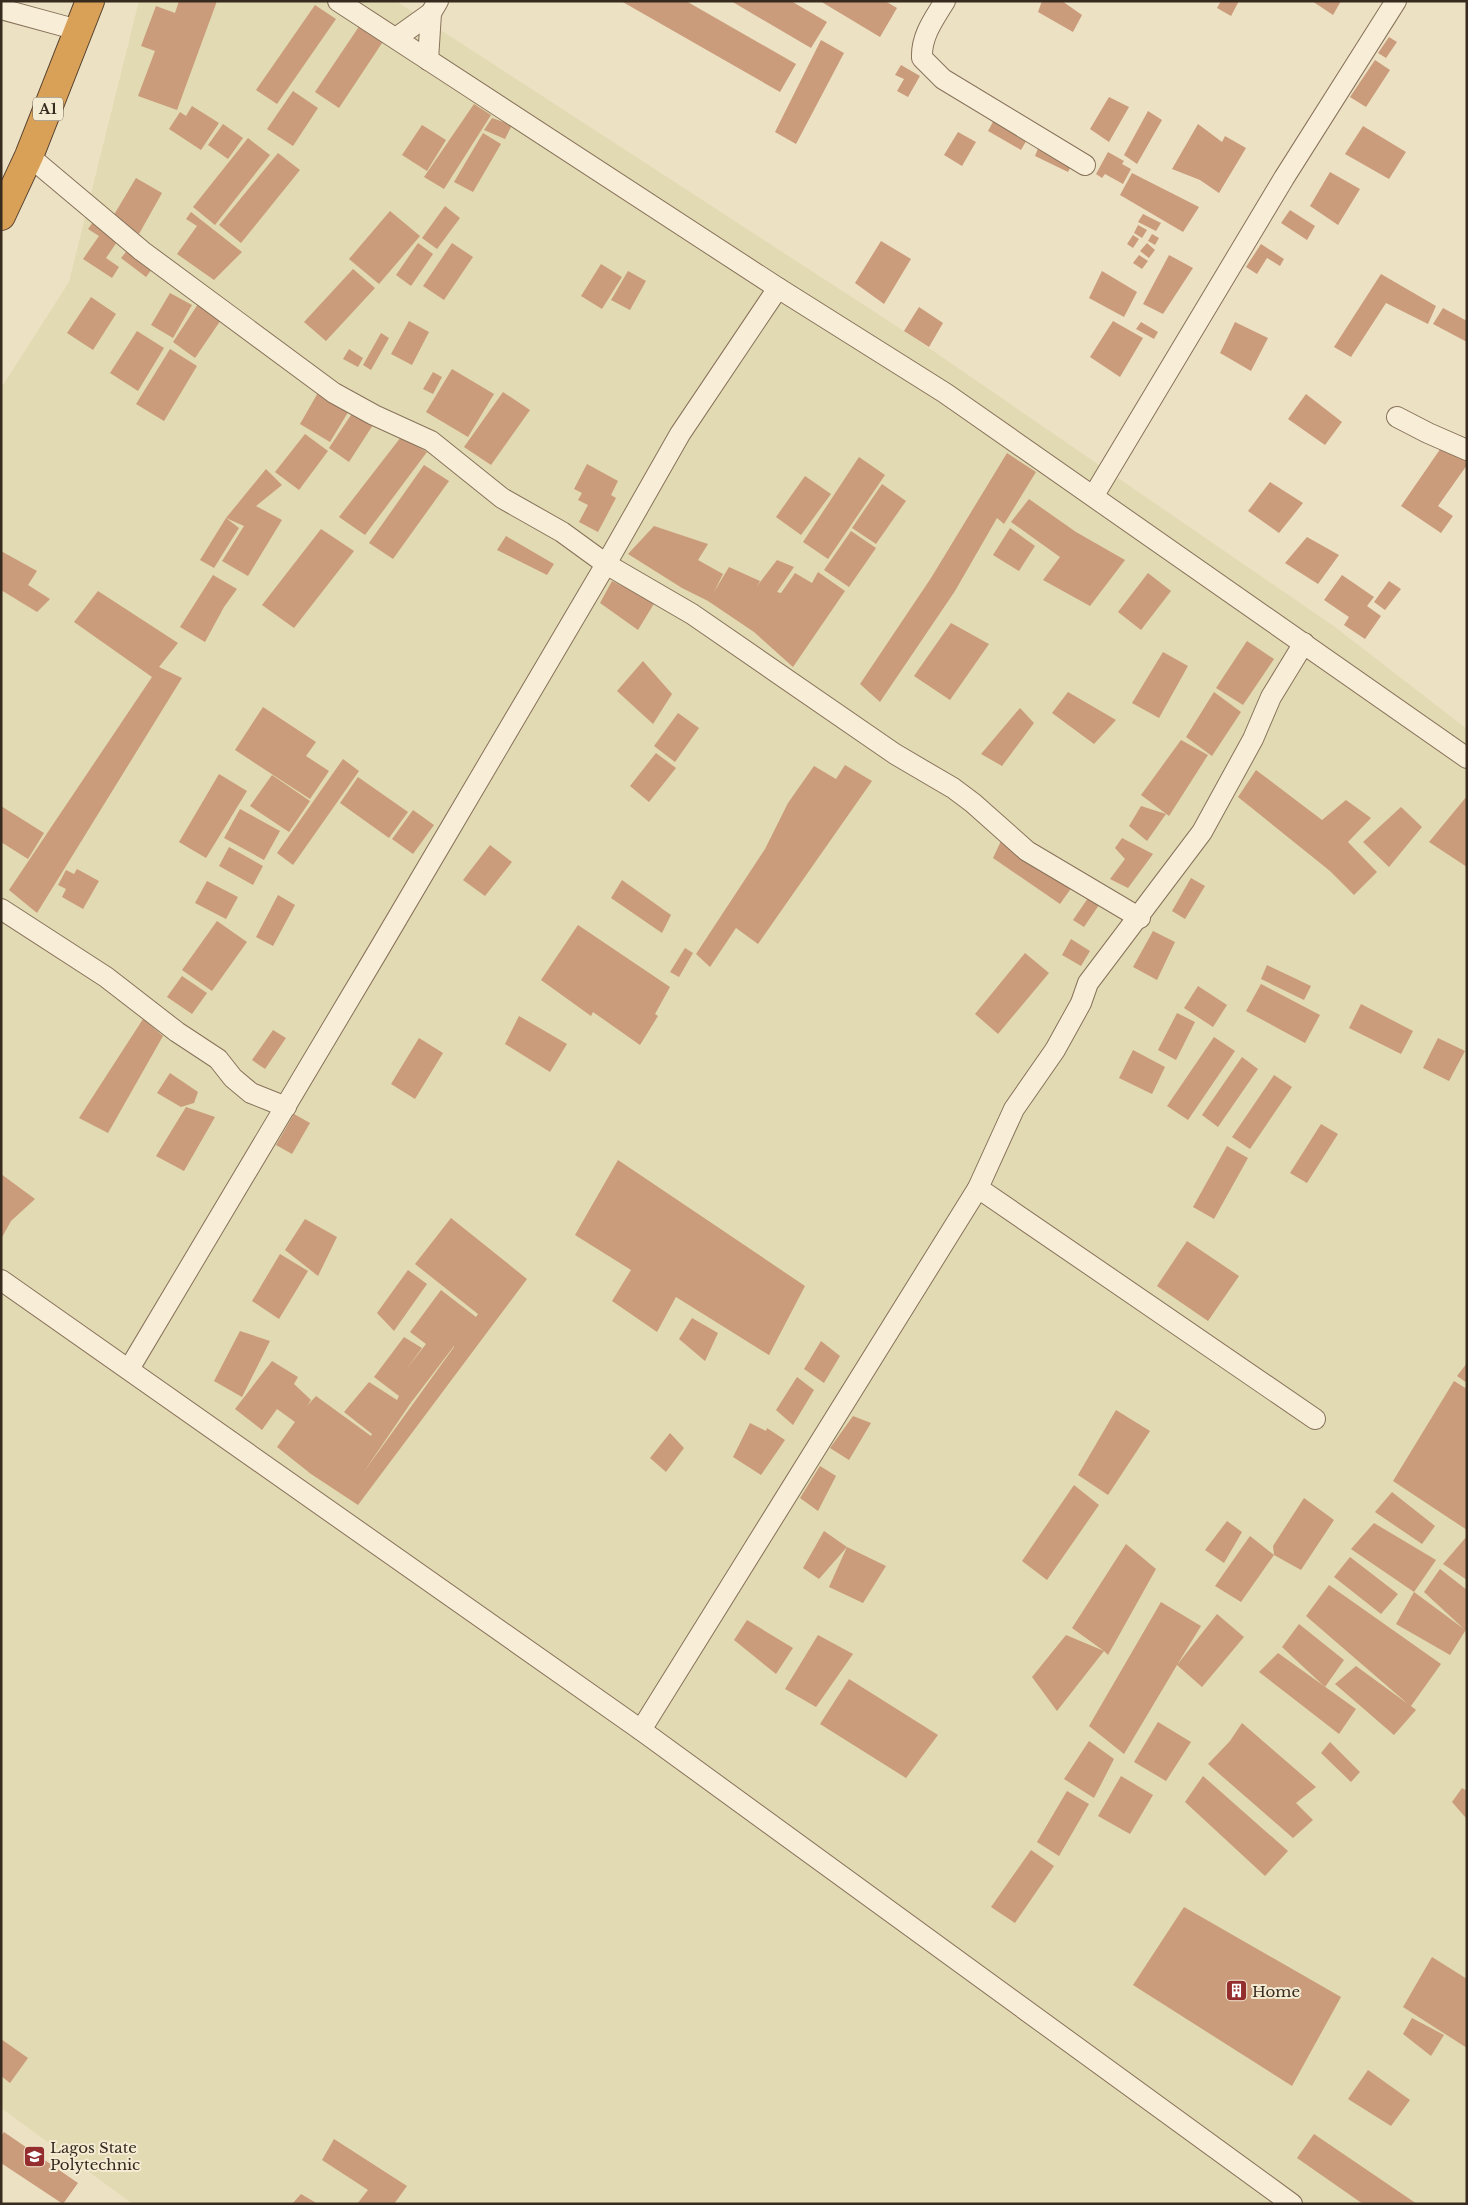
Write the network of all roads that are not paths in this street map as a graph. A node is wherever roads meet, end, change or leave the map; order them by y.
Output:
1 (90, 1) edge
2 (338, 1) edge
3 (945, 1) edge
4 (1396, 1) edge
5 (435, 7) edge
6 (1, 9) edge
7 (78, 30) junction
8 (396, 38) junction
9 (428, 60) junction
10 (29, 156) junction
11 (1085, 165) dead end
12 (1, 216) edge
13 (778, 288) junction
14 (1398, 416) dead end
15 (1467, 450) edge
16 (1094, 495) junction
17 (606, 564) junction
18 (1304, 644) junction
19 (1467, 758) edge
20 (1, 909) edge
21 (1140, 918) junction
22 (286, 1107) junction
23 (978, 1188) junction
24 (1, 1280) edge
25 (129, 1368) junction
26 (1315, 1419) dead end
27 (641, 1730) junction
28 (1292, 2204) edge

1 - 7 highway, A1
2 - 8 street
3 - 11 street
4 - 16 street
5 - 8 street
5 - 9 street
6 - 7 street
7 - 10 highway, A1
8 - 9 street
9 - 13 street
10 - 12 highway, A1
10 - 17 street
13 - 16 street
13 - 17 street
14 - 15 street
16 - 18 street
17 - 21 street
17 - 22 street
18 - 19 street
18 - 21 street
20 - 22 street
21 - 23 street
22 - 25 street
23 - 26 street
23 - 27 street
24 - 25 street
25 - 27 street
27 - 28 street

